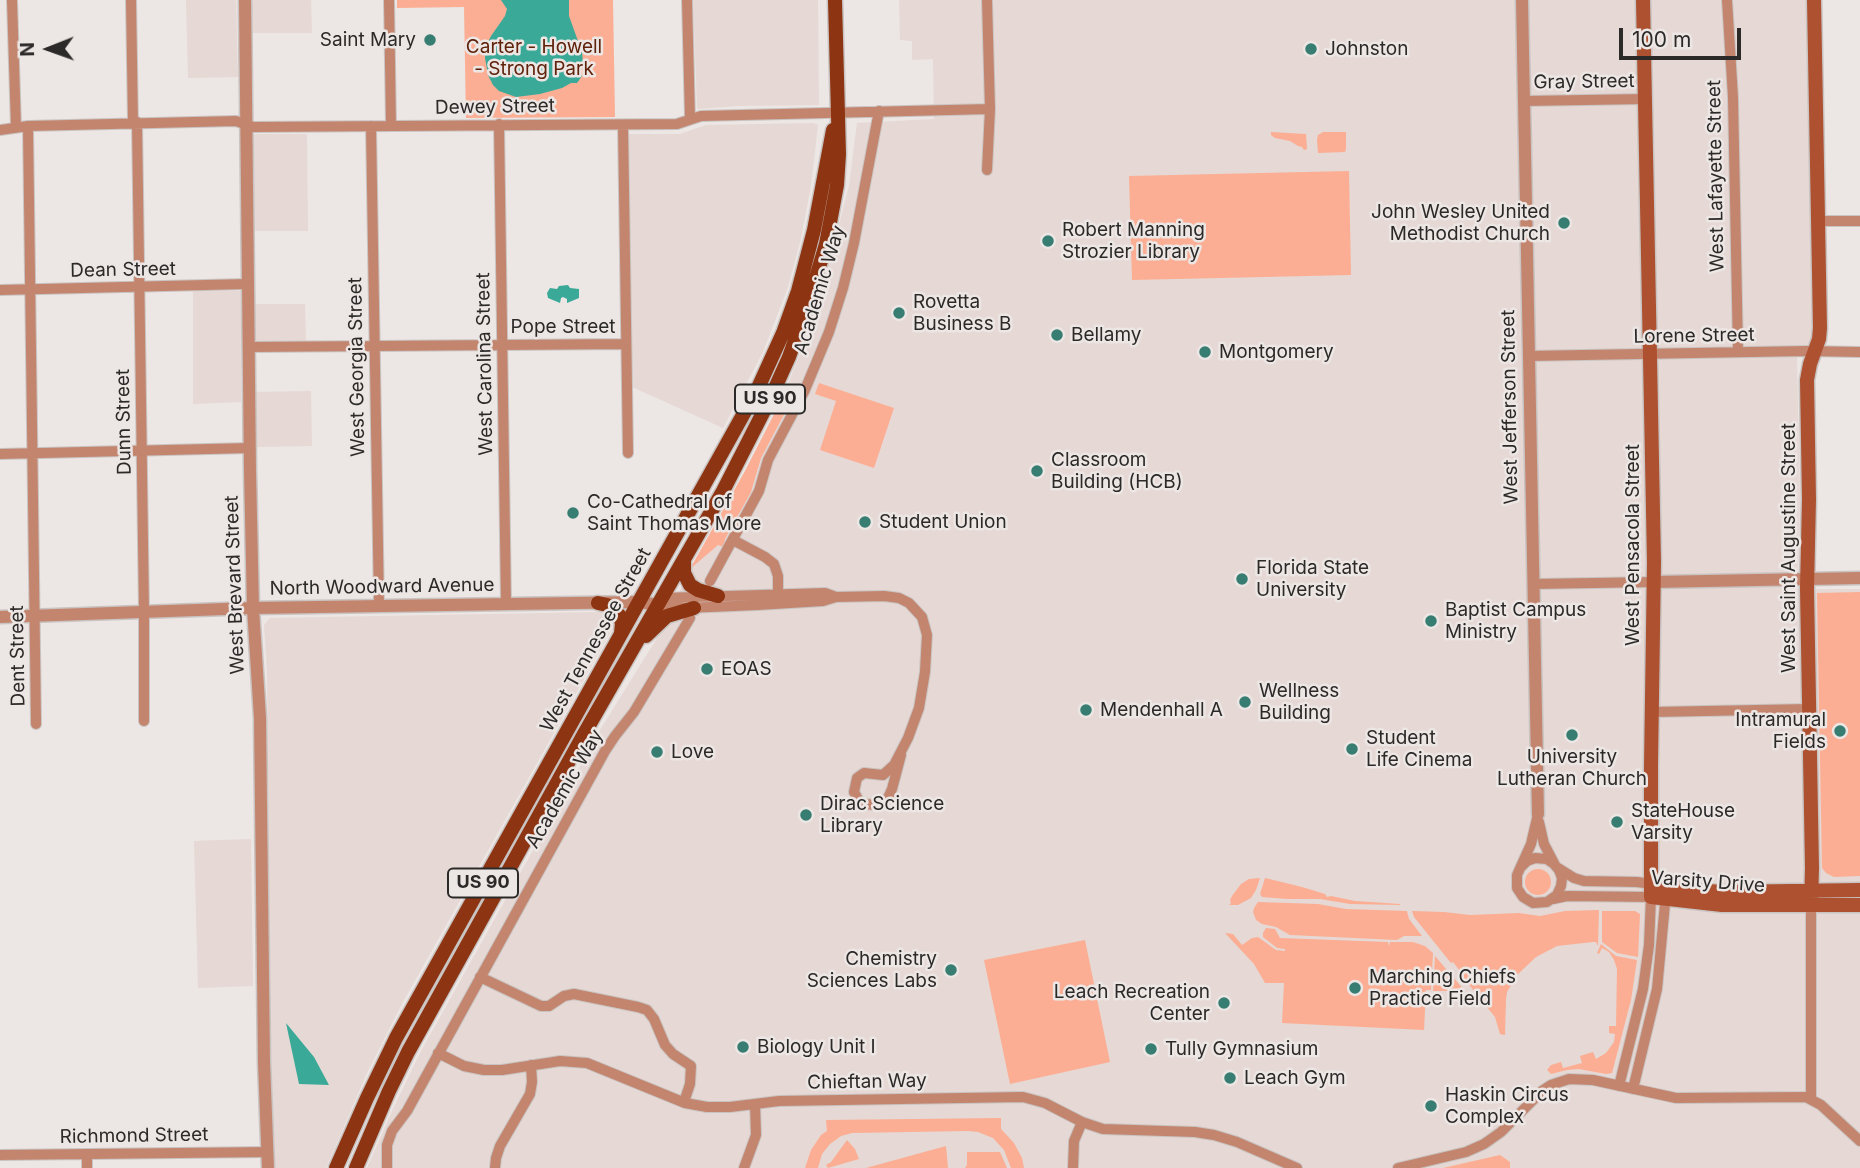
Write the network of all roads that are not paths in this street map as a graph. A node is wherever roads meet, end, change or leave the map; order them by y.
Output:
1 (12, 0) edge
2 (131, 0) edge
3 (245, 0) edge
4 (389, 0) edge
5 (687, 0) edge
6 (836, 0) edge
7 (988, 0) edge
8 (1522, 0) edge
9 (1643, 0) edge
10 (1727, 0) edge
11 (1814, 0) edge
12 (1645, 99) junction
13 (1524, 101) junction
14 (990, 109) junction
15 (879, 111) junction
16 (837, 112) junction
17 (690, 119) junction
18 (135, 122) junction
19 (246, 124) junction
20 (499, 124) junction
21 (624, 125) junction
22 (28, 126) junction
23 (371, 126) junction
24 (391, 126) junction
25 (16, 127) junction
26 (0, 130) edge
27 (987, 170) dead end
28 (1818, 221) junction
29 (1860, 221) edge
30 (247, 284) junction
31 (139, 287) junction
32 (31, 289) junction
33 (0, 290) edge
34 (626, 344) junction
35 (502, 345) junction
36 (248, 346) junction
37 (375, 346) junction
38 (1814, 351) junction
39 (1738, 352) junction
40 (1860, 352) edge
41 (1650, 354) junction
42 (1528, 356) junction
43 (250, 448) junction
44 (142, 450) junction
45 (33, 453) junction
46 (628, 453) dead end
47 (0, 454) edge
48 (733, 540) junction
49 (685, 557) junction
50 (1860, 578) edge
51 (1807, 579) junction
52 (710, 581) dead end
53 (1654, 582) junction
54 (1533, 584) junction
55 (778, 594) junction
56 (718, 596) junction
57 (836, 597) junction
58 (660, 601) junction
59 (640, 602) junction
60 (598, 603) junction
61 (506, 604) junction
62 (379, 606) junction
63 (253, 608) junction
64 (144, 612) junction
65 (692, 613) junction
66 (35, 616) junction
67 (0, 617) edge
68 (619, 639) junction
69 (631, 653) junction
70 (1809, 709) junction
71 (1651, 712) junction
72 (144, 721) dead end
73 (36, 724) dead end
74 (901, 755) junction
75 (1538, 814) junction
76 (1555, 865) junction
77 (1521, 867) junction
78 (1860, 890) edge
79 (1659, 892) junction
80 (1811, 898) junction
81 (1553, 899) junction
82 (1860, 905) edge
83 (480, 977) junction
84 (438, 1053) junction
85 (531, 1065) junction
86 (1619, 1086) junction
87 (1633, 1089) junction
88 (1811, 1098) junction
89 (684, 1102) junction
90 (755, 1104) junction
91 (1082, 1122) junction
92 (1860, 1141) edge
93 (268, 1152) junction
94 (87, 1154) junction
95 (0, 1155) edge
96 (87, 1168) edge
97 (268, 1168) edge
98 (336, 1168) edge
99 (356, 1168) edge
100 (387, 1168) edge
101 (495, 1168) edge
102 (744, 1168) edge
103 (1073, 1168) edge
104 (1297, 1168) edge
105 (1398, 1168) edge

1 - 25 street
2 - 18 street, Dunn Street
3 - 19 street, West Brevard Street
4 - 24 street
5 - 17 street
6 - 16 main road, West Tennessee Street / US 90
7 - 14 street
8 - 13 street, West Jefferson Street
9 - 12 main road, West Pensacola Street
10 - 39 street, West Lafayette Street
11 - 28 main road, West Saint Augustine Street
12 - 13 street, Gray Street
12 - 41 main road, West Pensacola Street
13 - 42 street, West Jefferson Street
14 - 15 street, Dewey Street
14 - 27 street
15 - 16 street, Dewey Street
15 - 48 street, Academic Way
16 - 17 street, Dewey Street
16 - 49 main road, West Tennessee Street / US 90
16 - 59 main road, West Tennessee Street / US 90
17 - 21 street, Dewey Street
18 - 19 street, Dewey Street
18 - 22 street, Dewey Street
18 - 31 street, Dunn Street
19 - 23 street, Dewey Street
19 - 30 street, West Brevard Street
20 - 21 street, Dewey Street
20 - 24 street, Dewey Street
20 - 35 street, West Carolina Street
21 - 34 street
22 - 25 street, Dewey Street
22 - 32 street, Dent Street
23 - 24 street, Dewey Street
23 - 37 street, West Georgia Street
25 - 26 street, Dewey Street
28 - 29 street
28 - 38 main road, West Saint Augustine Street
30 - 31 street, Dean Street
30 - 36 street, West Brevard Street
31 - 32 street, Dean Street
31 - 44 street, Dunn Street
32 - 33 street, Dean Street
32 - 45 street, Dent Street
34 - 35 street, Pope Street
34 - 46 street
35 - 37 street, Pope Street
35 - 61 street, West Carolina Street
36 - 37 street, Pope Street
36 - 43 street, West Brevard Street
37 - 62 street, West Georgia Street
38 - 39 street, Lorene Street
38 - 40 street, Lorene Street
38 - 51 main road, West Saint Augustine Street
39 - 41 street, Lorene Street
41 - 42 street, Lorene Street
41 - 53 main road, West Pensacola Street
42 - 54 street, West Jefferson Street
43 - 44 street
43 - 63 street, West Brevard Street
44 - 45 street
44 - 64 street, Dunn Street
45 - 47 street
45 - 66 street, Dent Street
48 - 52 street, Academic Way
48 - 55 street
49 - 56 main road
49 - 58 main road, West Tennessee Street / US 90
50 - 51 street
51 - 53 street
51 - 70 main road, West Saint Augustine Street
53 - 54 street
53 - 71 main road, West Pensacola Street
54 - 75 street, West Jefferson Street
55 - 56 street, North Woodward Avenue
55 - 57 street, North Woodward Avenue
56 - 58 street, North Woodward Avenue
57 - 65 street, North Woodward Avenue
57 - 74 street, North Woodward Avenue
58 - 59 street, North Woodward Avenue
58 - 65 street, North Woodward Avenue
58 - 69 main road, West Tennessee Street / US 90
59 - 60 street, North Woodward Avenue
59 - 68 main road, West Tennessee Street / US 90
60 - 61 street, North Woodward Avenue
60 - 68 main road
61 - 62 street, North Woodward Avenue
62 - 63 street, North Woodward Avenue
63 - 64 street, North Woodward Avenue
63 - 93 street, West Brevard Street
64 - 66 street, North Woodward Avenue
64 - 72 street, Dunn Street
65 - 69 main road
65 - 83 street, Academic Way
66 - 67 street, North Woodward Avenue
66 - 73 street, Dent Street
68 - 98 main road, West Tennessee Street / US 90
69 - 99 main road, West Tennessee Street / US 90
70 - 71 street
70 - 80 main road, West Saint Augustine Street
71 - 79 main road, West Pensacola Street
74 - 74 street, North Woodward Avenue
75 - 76 street, West Jefferson Street
75 - 77 street, West Jefferson Street
76 - 77 street
76 - 79 street, Varsity Drive
76 - 81 street
77 - 81 street
78 - 80 main road, Varsity Drive
79 - 80 main road, Varsity Drive
79 - 81 street, Varsity Drive
79 - 86 street, West Pensacola Street
79 - 87 street, West Pensacola Street
80 - 82 main road, Varsity Drive
80 - 88 street, West Saint Augustine Street
83 - 84 street, Academic Way
83 - 89 street
84 - 85 street, Chieftan Way
84 - 100 street, Academic Way
85 - 89 street, Chieftan Way
85 - 101 street
86 - 87 street
86 - 105 street
87 - 88 street
88 - 92 street
89 - 90 street, Chieftan Way
90 - 91 street, Chieftan Way
90 - 102 street
91 - 103 street
91 - 104 street, Chieftan Way
93 - 94 street, Richmond Street
93 - 97 street, West Brevard Street
94 - 95 street, Richmond Street
94 - 96 street

